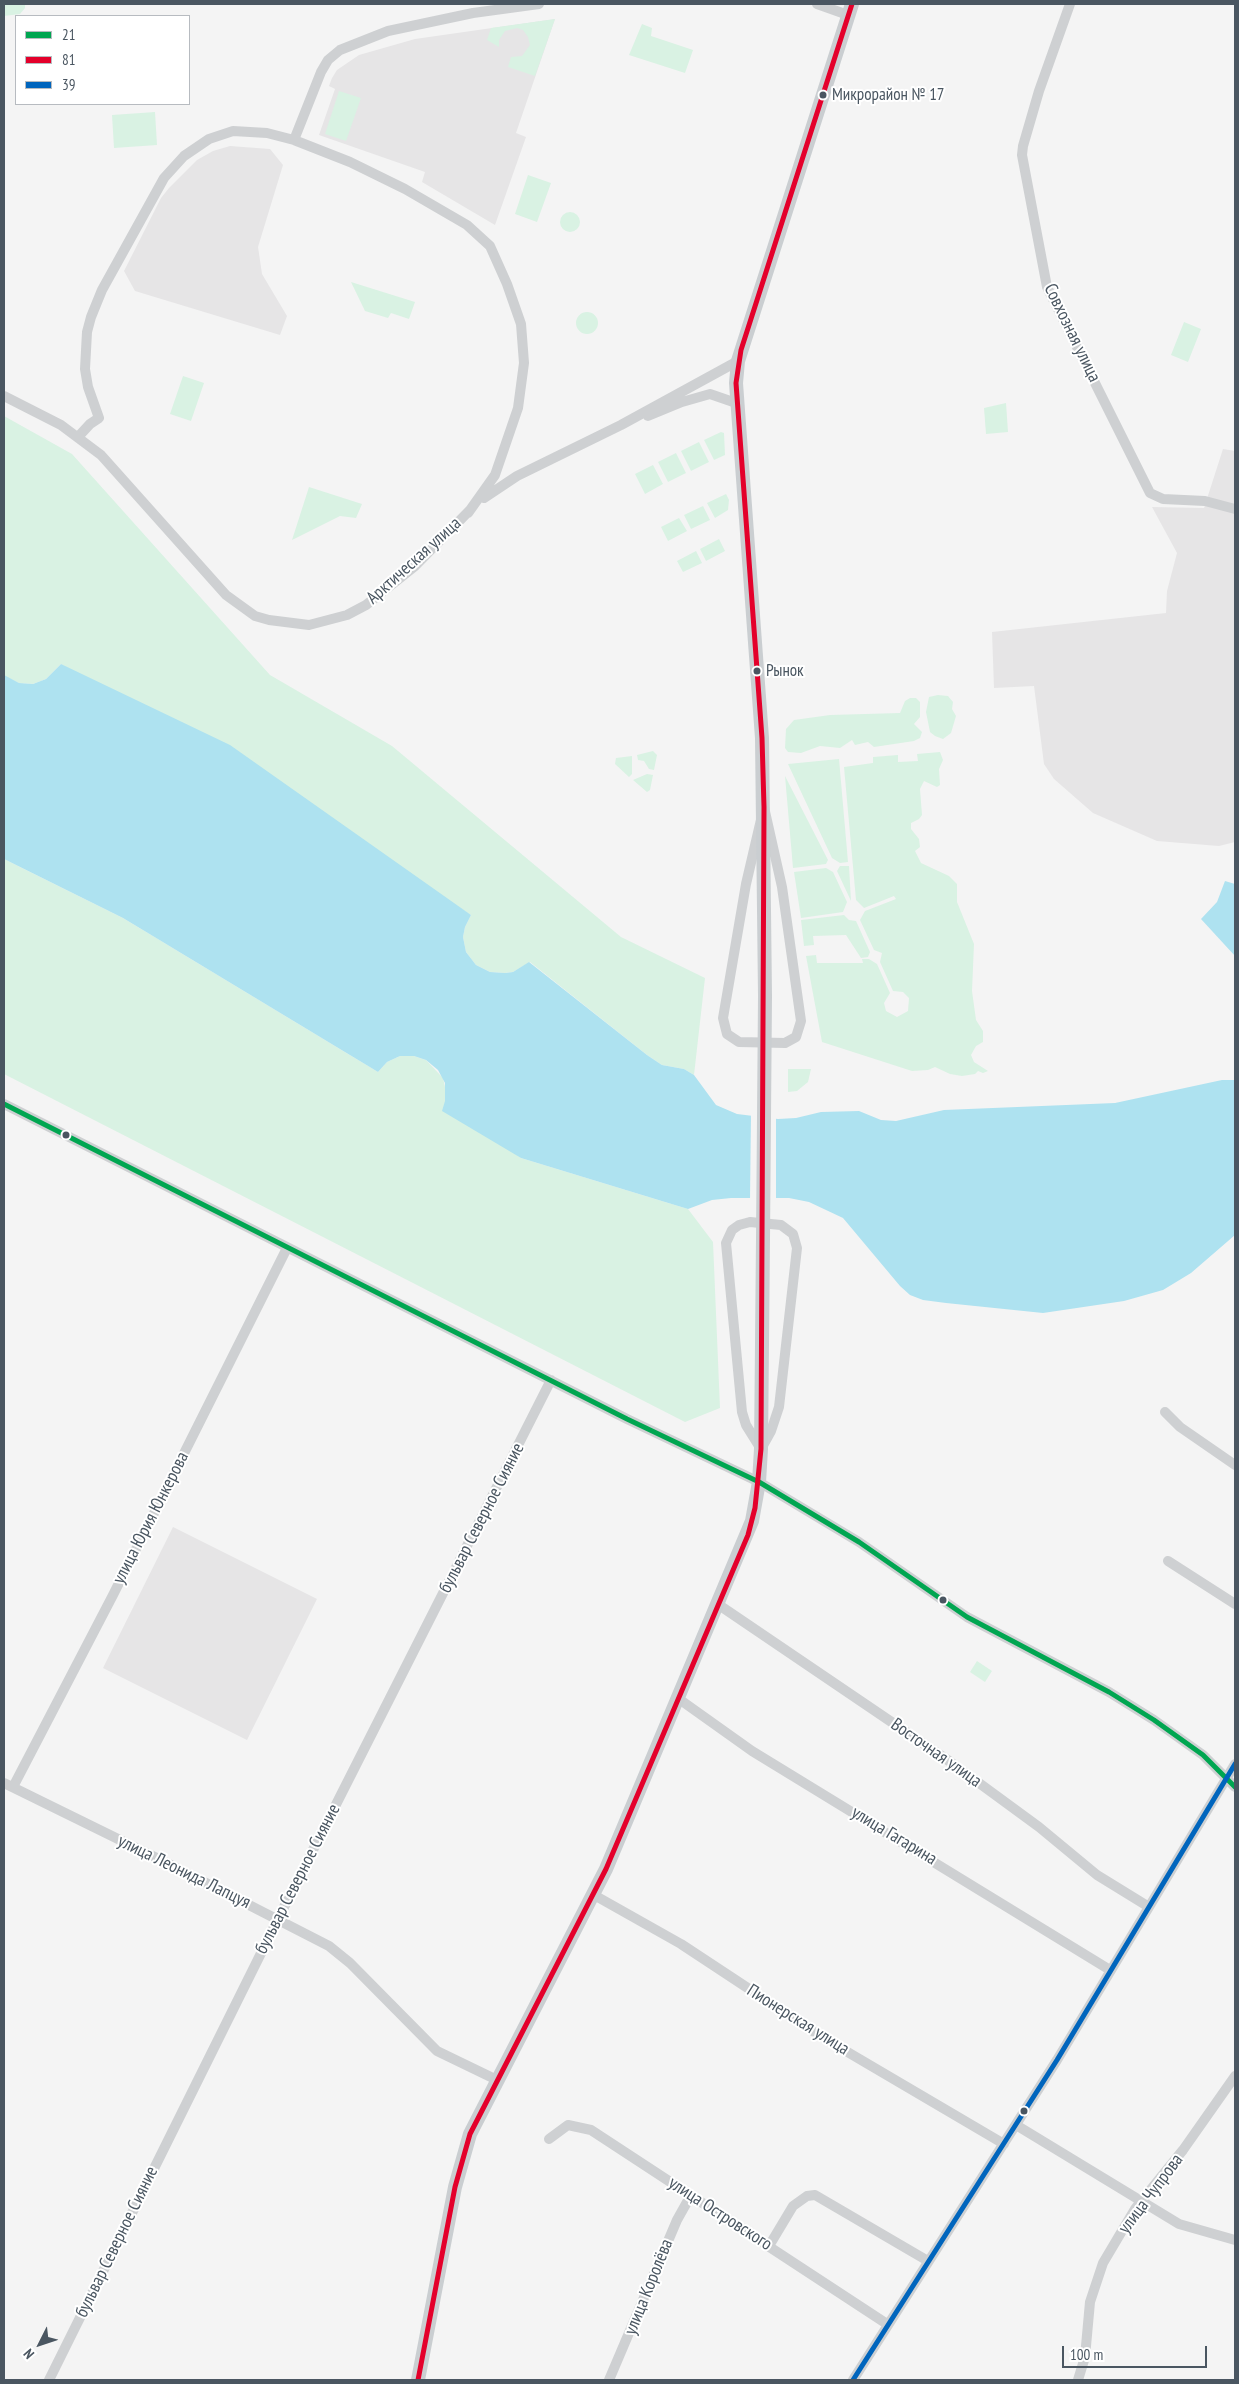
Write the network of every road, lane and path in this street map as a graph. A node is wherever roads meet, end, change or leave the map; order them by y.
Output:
1 (539, 4) edge
2 (816, 4) edge
3 (1070, 4) edge
4 (850, 10) edge
5 (294, 140) junction
6 (738, 361) junction
7 (4, 396) edge
8 (739, 404) junction
9 (621, 425) junction
10 (78, 437) junction
11 (1235, 509) edge
12 (468, 513) junction
13 (764, 807) junction
14 (4, 1104) edge
15 (287, 1248) junction
16 (551, 1380) junction
17 (1165, 1412) dead end
18 (761, 1449) junction
19 (1235, 1466) edge
20 (759, 1482) junction
21 (1168, 1561) dead end
22 (1235, 1604) edge
23 (719, 1605) junction
24 (679, 1699) junction
25 (1235, 1764) edge
26 (1226, 1779) junction
27 (8, 1785) edge
28 (1235, 1787) edge
29 (594, 1895) junction
30 (1149, 1907) junction
31 (278, 1918) junction
32 (1110, 1970) junction
33 (1235, 2076) edge
34 (497, 2080) junction
35 (1016, 2125) junction
36 (549, 2139) dead end
37 (1004, 2144) junction
38 (691, 2195) junction
39 (1142, 2201) junction
40 (1235, 2240) edge
41 (769, 2246) junction
42 (928, 2261) junction
43 (887, 2324) junction
44 (49, 2380) edge
45 (418, 2380) edge
46 (609, 2380) edge
47 (852, 2380) edge
48 (1078, 2380) edge

1 - 5 street
2 - 4 street
3 - 11 street, Совхозная улица
4 - 6 main road
5 - 10 street
5 - 12 street
6 - 8 main road
6 - 9 street, Арктическая улица
7 - 10 street, Арктическая улица
8 - 9 street, Арктическая улица
8 - 13 main road
9 - 12 street, Арктическая улица
10 - 12 street, Арктическая улица
13 - 13 street
13 - 18 main road, bridge
14 - 15 street
15 - 16 street
15 - 27 street, улица Юрия Юнкерова
16 - 20 street
16 - 31 street, бульвар Северное Сияние
17 - 19 street
18 - 18 street
18 - 20 main road
20 - 23 main road
20 - 26 street
21 - 22 street
23 - 24 main road
23 - 30 street, Восточная улица
24 - 29 main road
24 - 32 street, улица Гагарина
25 - 26 street
26 - 28 street
26 - 30 street
27 - 31 street, улица Леонида Лапцуя
29 - 34 main road
29 - 37 street, Пионерская улица
30 - 32 street
31 - 34 street, улица Леонида Лапцуя
31 - 44 street, бульвар Северное Сияние
32 - 35 street
33 - 39 street, улица Чупрова
34 - 45 main road
35 - 37 street
35 - 39 street
36 - 38 street, улица Островского
37 - 42 street
38 - 41 street, улица Островского
38 - 46 street, улица Королёва
39 - 40 street
39 - 48 street, улица Чупрова
41 - 42 street
41 - 43 street, улица Островского
42 - 43 street
43 - 47 street

